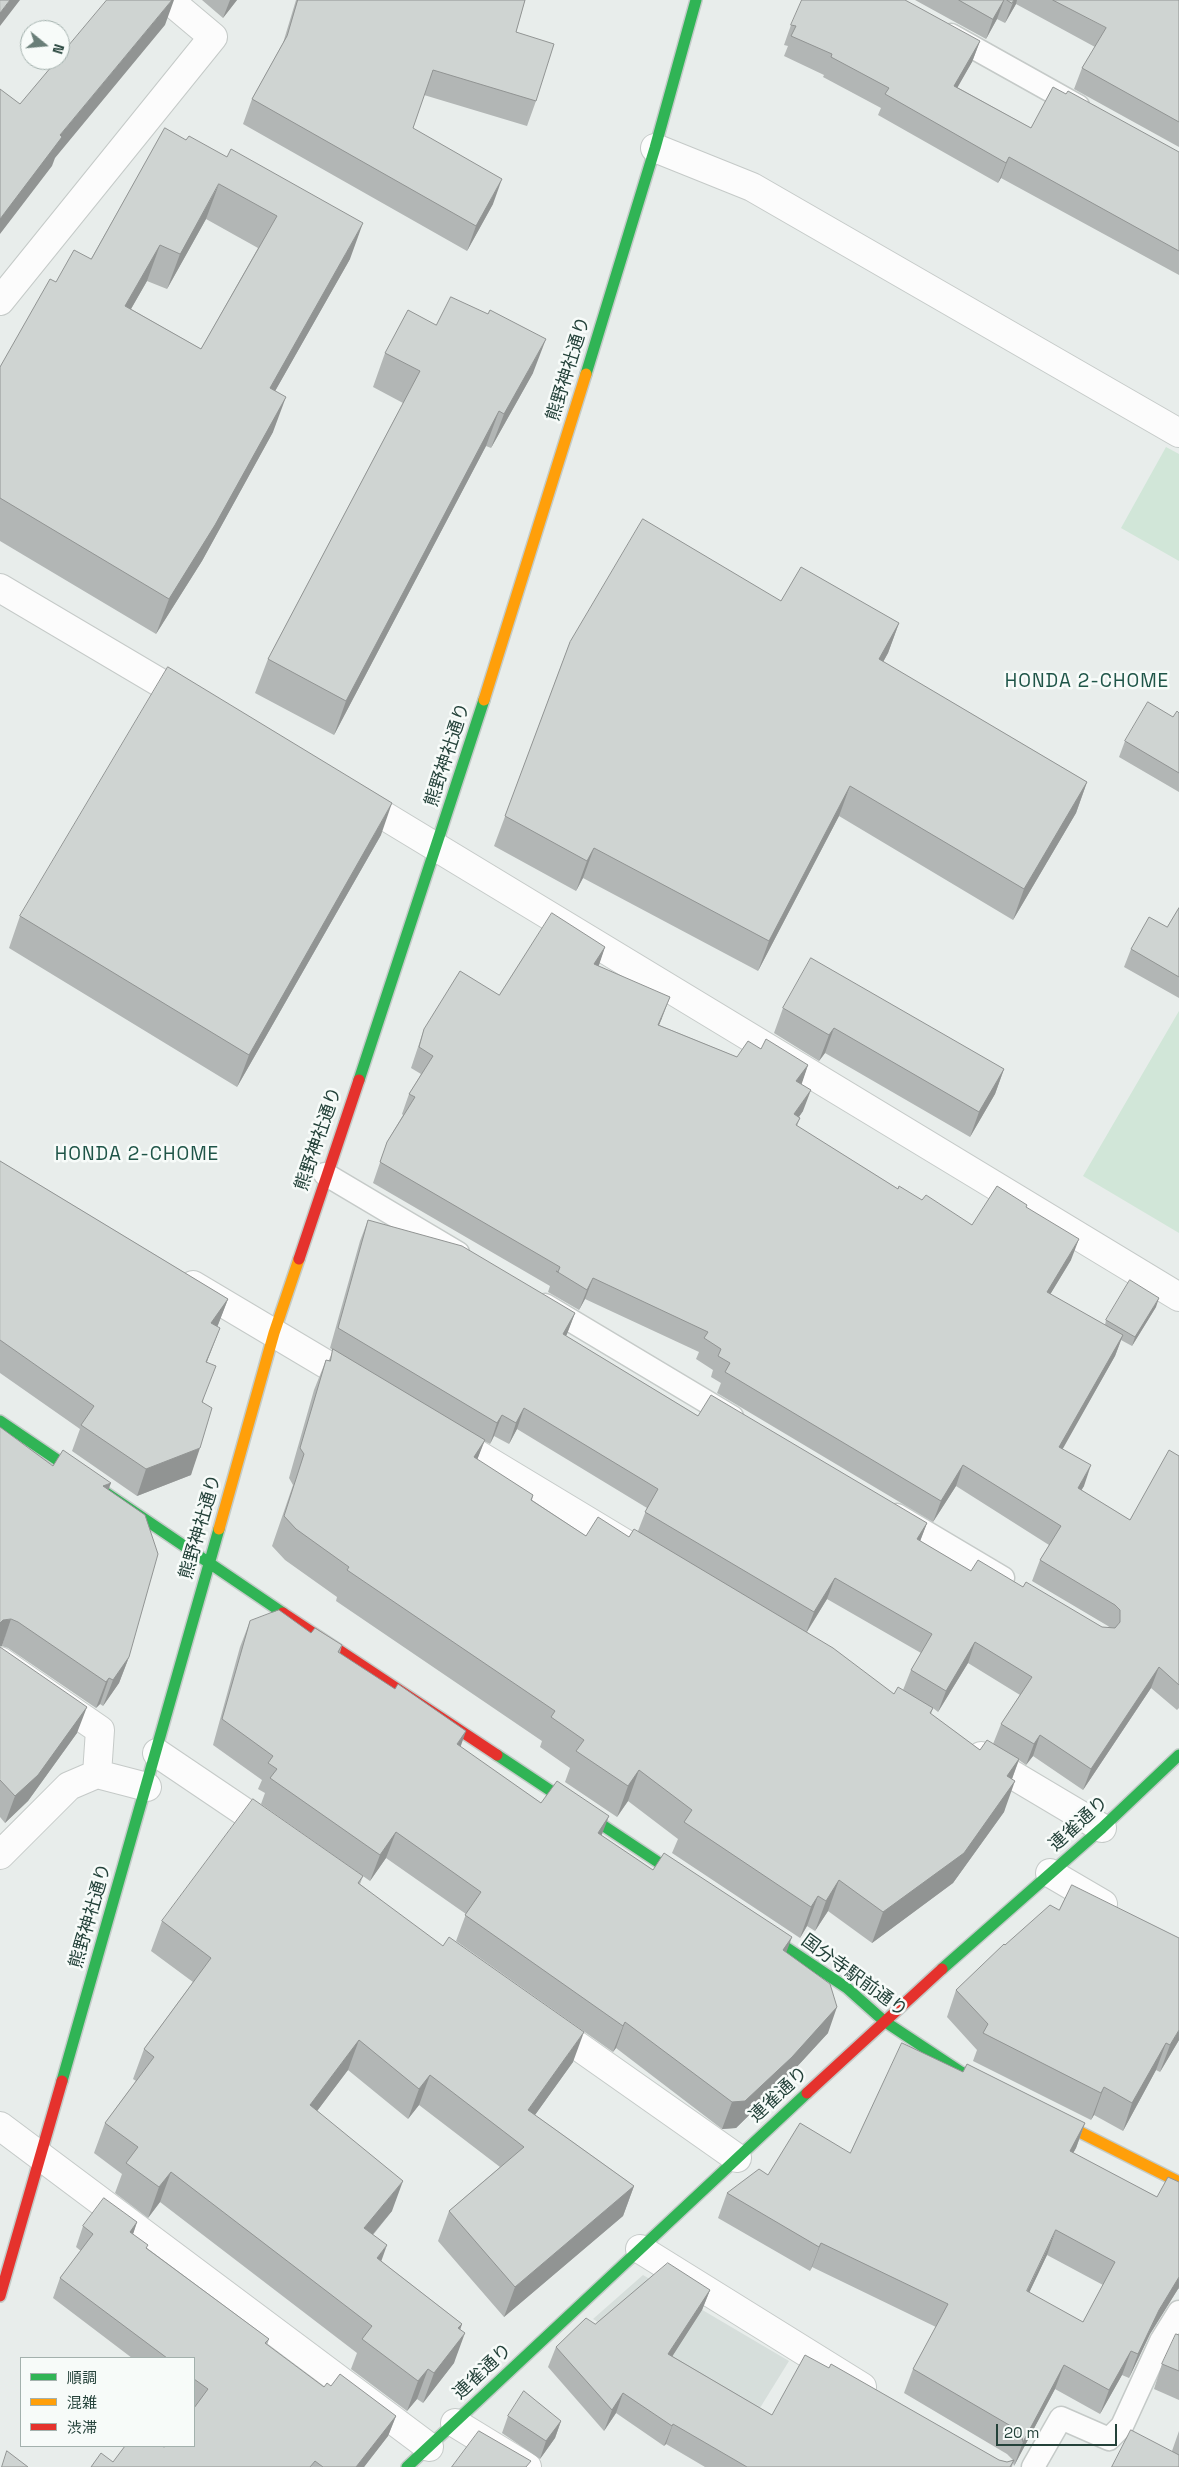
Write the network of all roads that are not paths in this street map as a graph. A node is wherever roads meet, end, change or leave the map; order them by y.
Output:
1 (169, 0) edge
2 (696, 0) edge
3 (930, 24) edge
4 (1093, 115) edge
5 (655, 148) junction
6 (0, 301) edge
7 (1179, 433) edge
8 (0, 588) edge
9 (214, 715) edge
10 (334, 786) edge
11 (437, 846) junction
12 (325, 1174) junction
13 (479, 1266) edge
14 (171, 1272) edge
15 (530, 1296) edge
16 (1179, 1297) edge
17 (274, 1333) junction
18 (376, 1394) edge
19 (0, 1421) edge
20 (428, 1425) edge
21 (752, 1428) edge
22 (880, 1505) edge
23 (649, 1558) edge
24 (209, 1564) junction
25 (1024, 1591) edge
26 (0, 1661) edge
27 (956, 1742) edge
28 (157, 1753) junction
29 (1179, 1755) edge
30 (97, 1774) junction
31 (147, 1787) junction
32 (1102, 1828) junction
33 (298, 1849) edge
34 (0, 1855) edge
35 (1050, 1873) junction
36 (698, 1889) edge
37 (1128, 1919) edge
38 (748, 1922) edge
39 (526, 2009) edge
40 (884, 2021) junction
41 (996, 2090) edge
42 (1039, 2112) edge
43 (0, 2126) edge
44 (39, 2156) junction
45 (737, 2158) junction
46 (1179, 2182) edge
47 (640, 2249) junction
48 (0, 2296) edge
49 (1179, 2312) edge
50 (880, 2398) edge
51 (455, 2423) junction
52 (429, 2447) junction
53 (408, 2467) edge
54 (527, 2467) edge
55 (1033, 2467) edge

1 - 6 street
2 - 5 main road, 熊野神社通り
3 - 4 lane
5 - 7 street
5 - 11 main road, 熊野神社通り
8 - 9 street
10 - 11 street
11 - 12 main road, 熊野神社通り
11 - 16 street
12 - 13 lane
12 - 17 main road, 熊野神社通り
14 - 17 street
15 - 21 lane
17 - 18 street
17 - 24 main road, 熊野神社通り
19 - 24 main road
20 - 23 street
22 - 25 lane
24 - 28 main road, 熊野神社通り
24 - 36 main road
26 - 30 street
27 - 32 street
28 - 31 main road, 熊野神社通り
28 - 33 street
29 - 32 main road, 連雀通り
30 - 31 street
30 - 34 street
31 - 44 main road, 熊野神社通り
32 - 35 main road, 連雀通り
35 - 37 street
35 - 40 main road, 連雀通り
38 - 40 main road, 国分寺駅前通り
39 - 45 street
40 - 41 main road, 国分寺駅前通り
40 - 45 main road, 連雀通り
42 - 46 main road
43 - 44 street
44 - 48 main road, 熊野神社通り
44 - 52 street
45 - 47 main road, 連雀通り
47 - 50 street
47 - 51 main road, 連雀通り
49 - 55 lane
51 - 52 main road, 連雀通り
51 - 54 street
52 - 53 main road, 連雀通り

